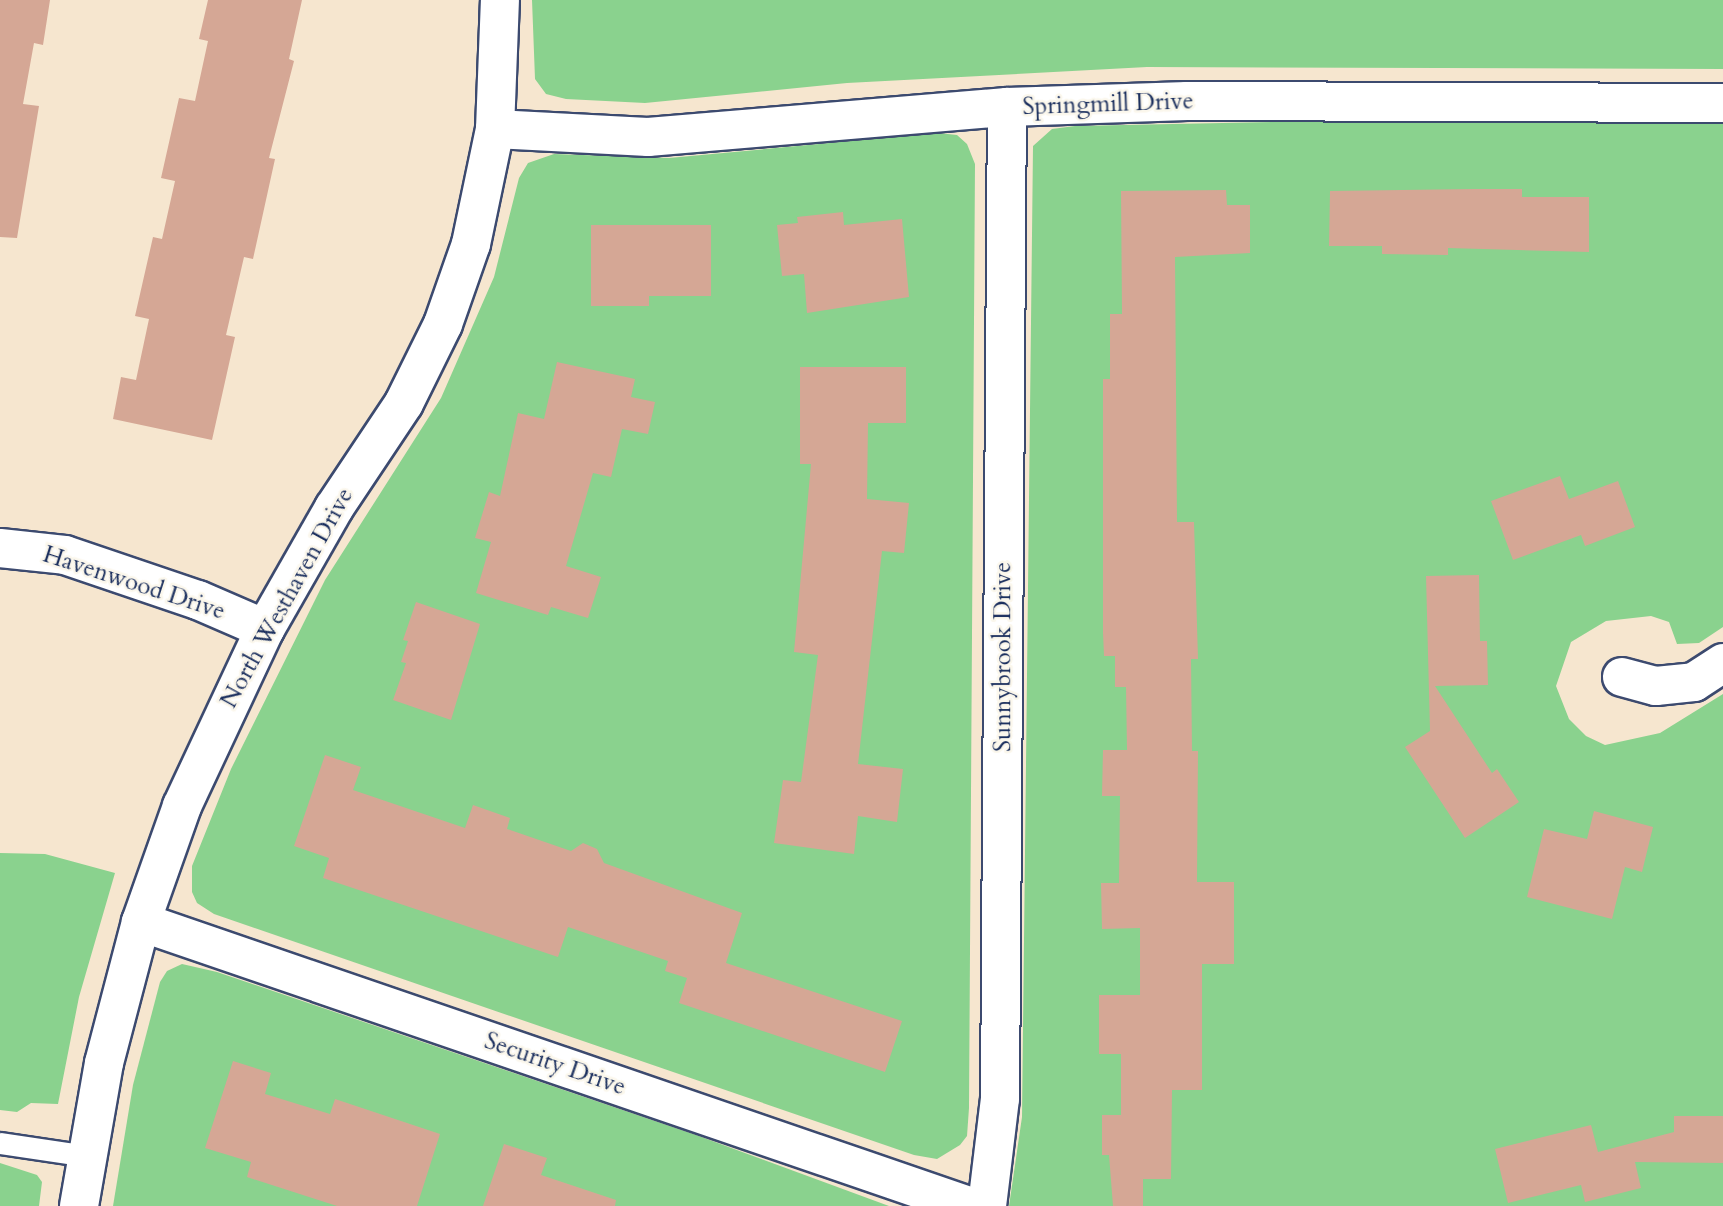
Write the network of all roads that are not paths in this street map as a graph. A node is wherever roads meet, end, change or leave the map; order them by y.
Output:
1 (500, 0) edge
2 (1723, 103) edge
3 (1007, 107) junction
4 (495, 129) junction
5 (0, 548) edge
6 (265, 629) junction
7 (1723, 663) edge
8 (1622, 677) dead end
9 (141, 922) junction
10 (0, 1143) edge
11 (88, 1156) junction
12 (79, 1206) edge
13 (969, 1206) edge
14 (987, 1206) edge

1 - 4 street, North Westhaven Drive
2 - 3 street, Springmill Drive
3 - 4 street, Springmill Drive
3 - 14 street, Sunnybrook Drive
4 - 6 street, North Westhaven Drive
5 - 6 street, Havenwood Drive
6 - 9 street, North Westhaven Drive
7 - 8 street
9 - 11 street, North Westhaven Drive
9 - 13 street, Security Drive
10 - 11 lane
11 - 12 street, North Westhaven Drive

